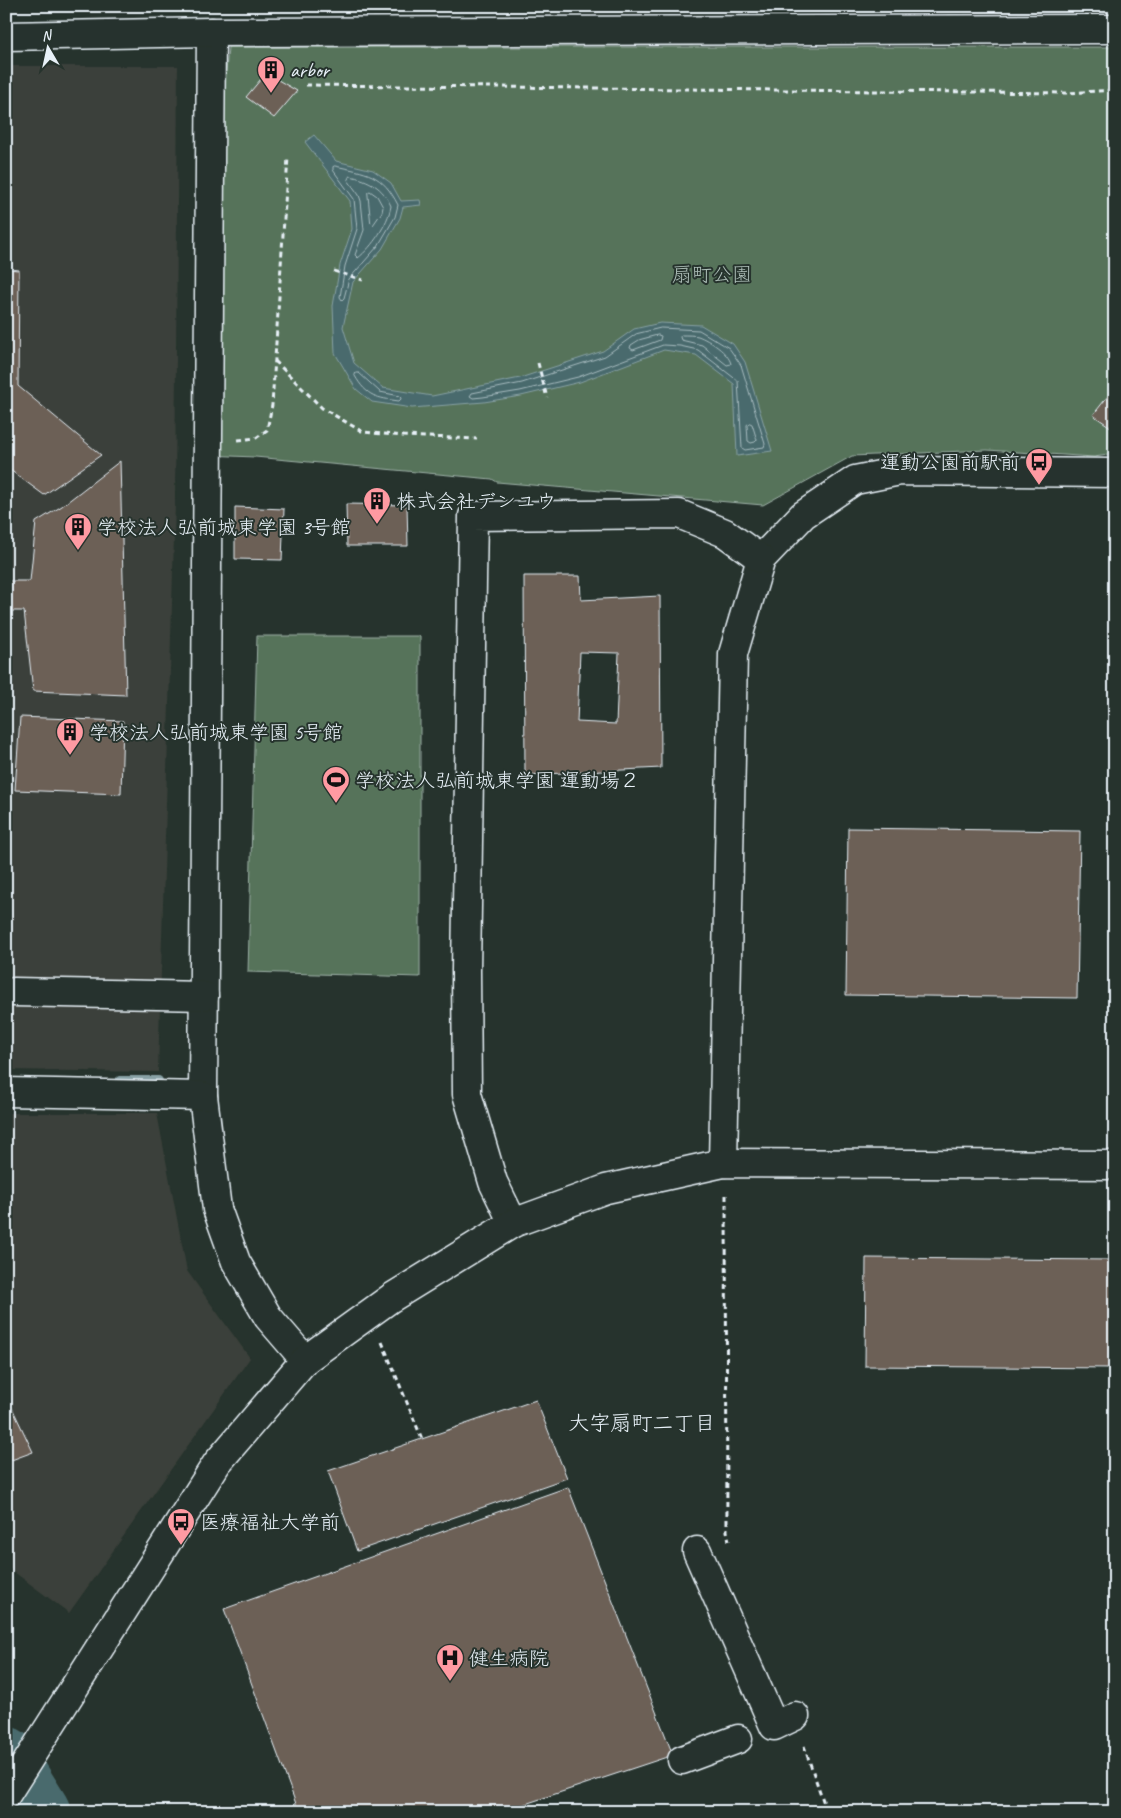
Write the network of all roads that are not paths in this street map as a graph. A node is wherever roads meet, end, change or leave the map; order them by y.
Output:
1 (1115, 29) edge
2 (211, 32) junction
3 (6, 36) edge
4 (1115, 473) edge
5 (761, 559) junction
6 (14, 992) dead end
7 (204, 996) junction
8 (6, 1092) edge
9 (203, 1096) junction
10 (723, 1163) junction
11 (1115, 1166) edge
12 (513, 1223) junction
13 (305, 1360) junction
14 (697, 1551) dead end
15 (795, 1716) road end
16 (738, 1739) dead end
17 (682, 1760) dead end
18 (6, 1794) edge

1 - 2 street
2 - 3 street
2 - 7 street
4 - 5 street
5 - 10 street
5 - 12 street
6 - 7 street
7 - 9 street
8 - 9 street
9 - 13 street
10 - 11 street
10 - 12 street
12 - 13 street
13 - 18 street
14 - 15 street
16 - 17 street

